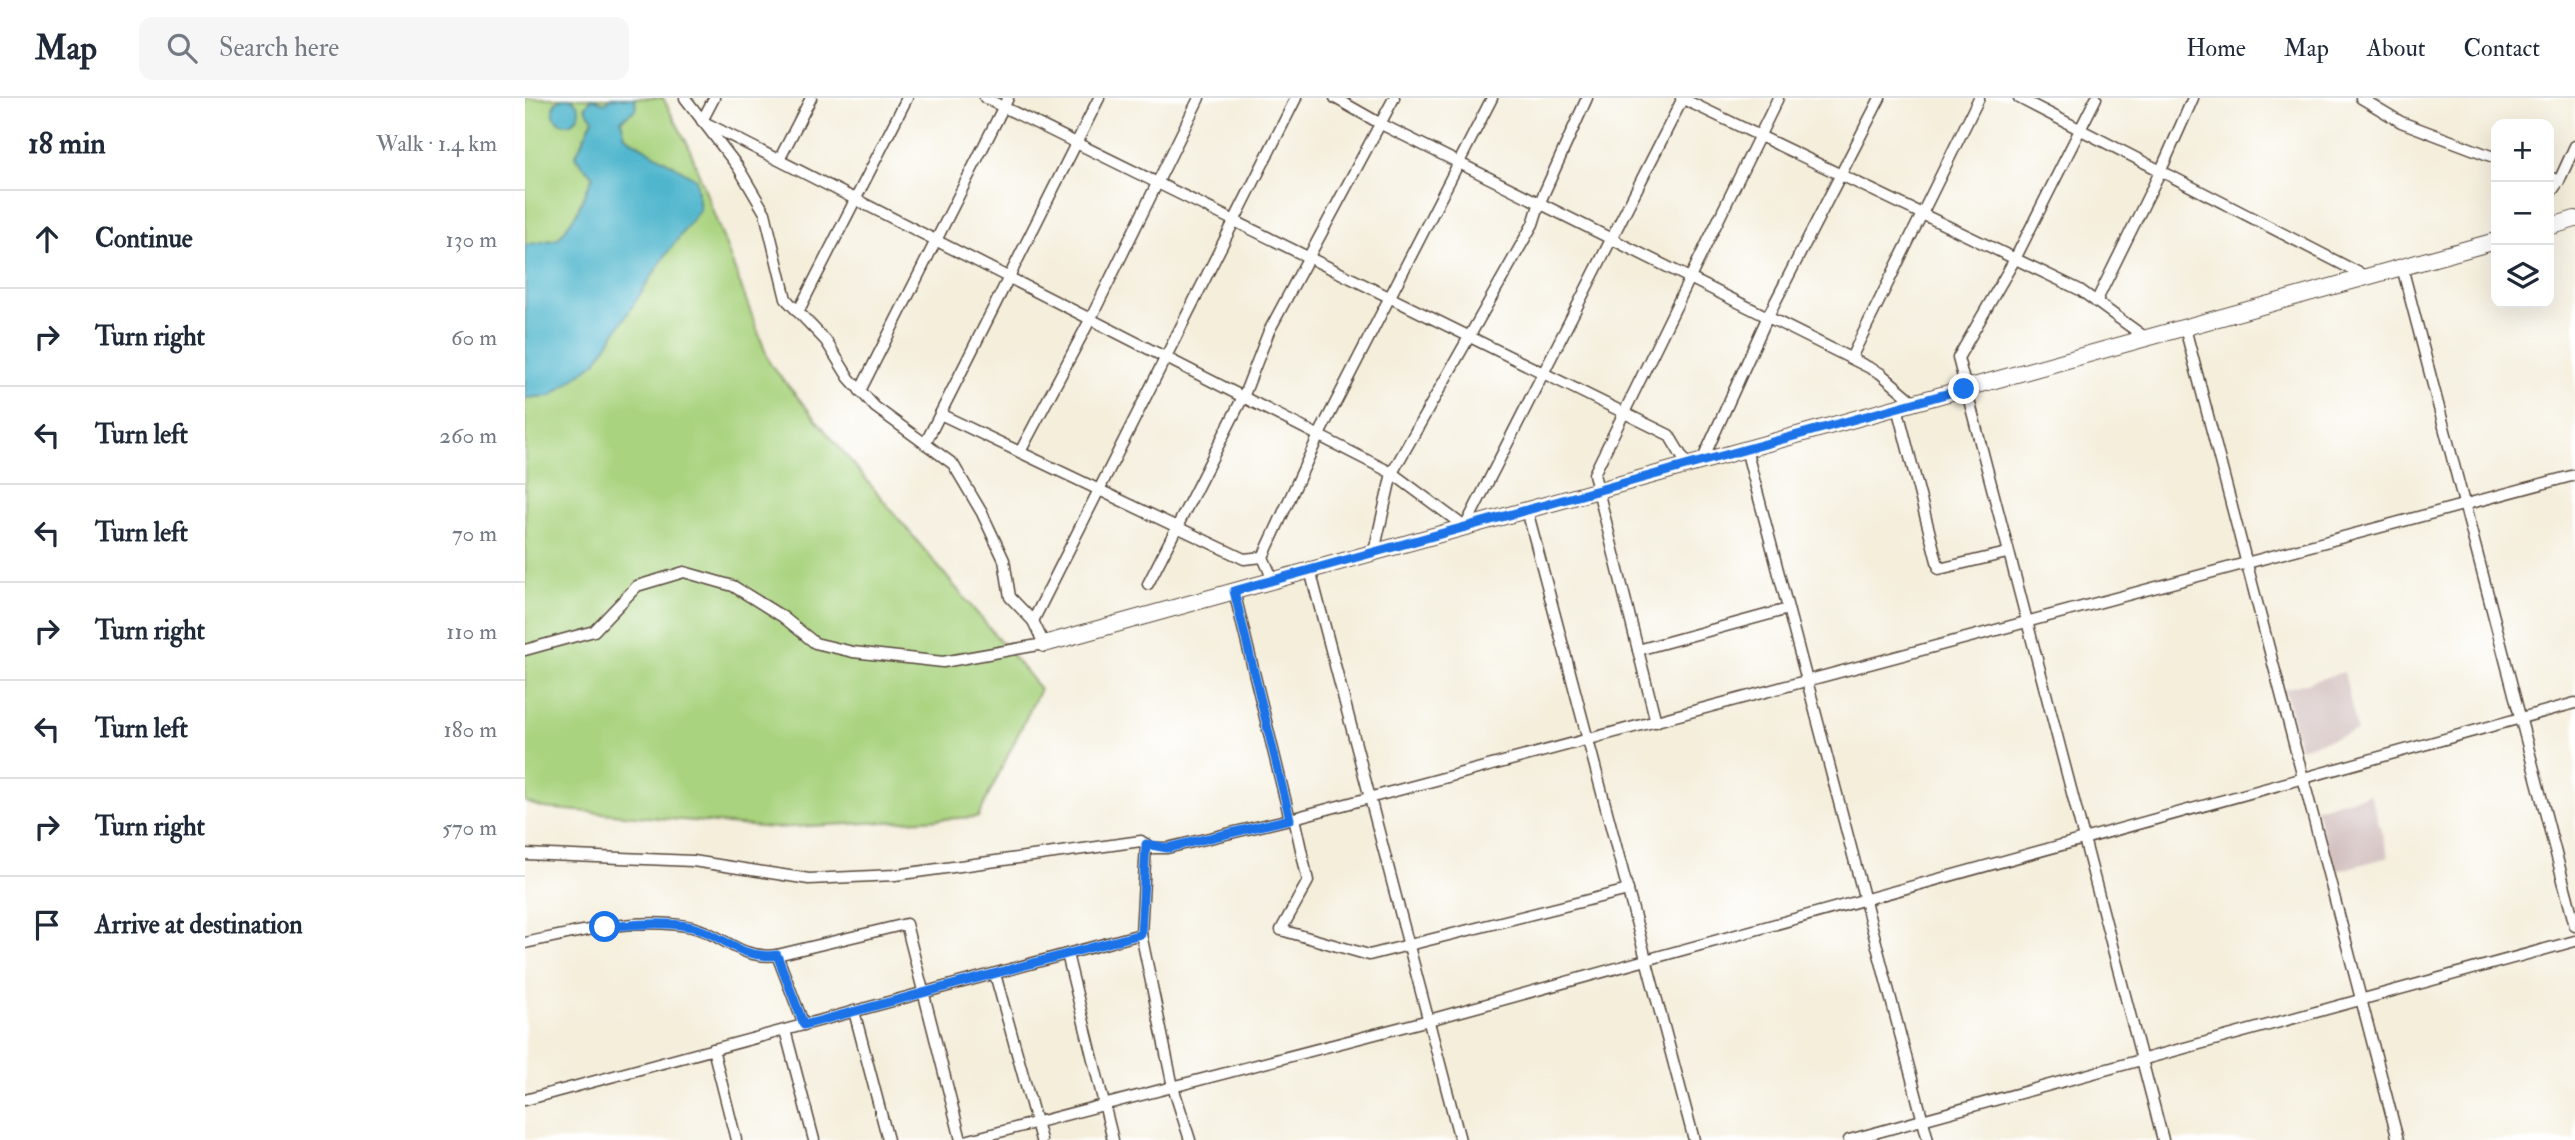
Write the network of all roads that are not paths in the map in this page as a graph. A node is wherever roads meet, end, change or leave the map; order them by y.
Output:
1 (685, 98) edge
2 (714, 98) edge
3 (811, 98) edge
4 (907, 98) edge
5 (985, 98) edge
6 (1099, 98) edge
7 (1199, 98) edge
8 (1296, 98) edge
9 (1335, 98) edge
10 (1394, 98) edge
11 (1492, 98) edge
12 (1587, 98) edge
13 (1682, 98) edge
14 (1779, 98) edge
15 (1880, 98) edge
16 (1979, 98) edge
17 (2019, 98) edge
18 (2096, 98) edge
19 (2193, 98) edge
20 (2361, 98) edge
21 (1006, 102) edge
22 (702, 121) junction
23 (1381, 124) junction
24 (2081, 129) junction
25 (1759, 136) junction
26 (1077, 143) junction
27 (2575, 146) edge
28 (2491, 156) edge
29 (779, 160) junction
30 (1459, 163) junction
31 (2161, 170) junction
32 (1840, 175) junction
33 (2554, 179) edge
34 (1159, 183) junction
35 (856, 199) junction
36 (1540, 202) junction
37 (1924, 215) junction
38 (2575, 219) edge
39 (1234, 220) junction
40 (2554, 225) edge
41 (2491, 234) edge
42 (1612, 238) junction
43 (936, 240) junction
44 (2491, 242) edge
45 (2460, 251) junction
46 (1311, 257) junction
47 (2015, 260) junction
48 (2402, 267) junction
49 (1009, 277) junction
50 (1689, 277) junction
51 (2367, 277) junction
52 (1392, 298) junction
53 (2095, 302) junction
54 (798, 312) junction
55 (1768, 316) junction
56 (1091, 318) junction
57 (2185, 328) junction
58 (1471, 338) junction
59 (2146, 338) junction
60 (1165, 356) junction
61 (1851, 358) junction
62 (1543, 373) junction
63 (1964, 389) junction
64 (860, 391) junction
65 (1244, 395) junction
66 (1914, 402) junction
67 (1897, 407) junction
68 (1623, 412) junction
69 (940, 414) junction
70 (1319, 435) junction
71 (925, 444) junction
72 (1746, 449) junction
73 (1020, 452) junction
74 (1695, 463) junction
75 (1392, 473) junction
76 (2575, 475) edge
77 (1097, 489) junction
78 (1597, 491) junction
79 (2465, 504) junction
80 (1527, 510) junction
81 (1176, 527) junction
82 (1465, 527) junction
83 (1374, 552) junction
84 (2007, 553) junction
85 (1263, 556) junction
86 (2246, 563) junction
87 (1310, 570) junction
88 (1273, 580) junction
89 (1148, 584) dead end
90 (1234, 591) junction
91 (1788, 609) junction
92 (1033, 621) junction
93 (2026, 622) junction
94 (1044, 644) junction
95 (525, 650) edge
96 (1638, 650) junction
97 (1807, 681) junction
98 (2575, 703) edge
99 (2521, 718) junction
100 (1656, 722) junction
101 (1588, 740) junction
102 (2303, 778) junction
103 (1370, 798) junction
104 (1292, 818) junction
105 (2083, 839) junction
106 (1146, 844) junction
107 (525, 854) edge
108 (1628, 890) junction
109 (1864, 899) junction
110 (2575, 926) edge
111 (1141, 934) junction
112 (2575, 941) edge
113 (525, 943) edge
114 (1409, 946) junction
115 (1067, 954) junction
116 (777, 955) junction
117 (1646, 960) junction
118 (995, 974) junction
119 (923, 993) junction
120 (2361, 1000) junction
121 (854, 1012) junction
122 (1429, 1020) junction
123 (804, 1025) junction
124 (786, 1030) junction
125 (713, 1049) junction
126 (2142, 1060) junction
127 (1173, 1087) junction
128 (525, 1100) edge
129 (1103, 1105) junction
130 (1922, 1120) junction
131 (1036, 1122) junction
132 (736, 1140) edge
133 (814, 1140) edge
134 (888, 1140) edge
135 (961, 1140) edge
136 (969, 1140) edge
137 (1041, 1140) edge
138 (1113, 1140) edge
139 (1190, 1140) edge
140 (1460, 1140) edge
141 (1694, 1140) edge
142 (1849, 1140) edge
143 (1928, 1140) edge
144 (2163, 1140) edge
145 (2398, 1140) edge

1 - 22 street
2 - 22 street
3 - 29 street
4 - 35 street
5 - 21 street
6 - 26 street
7 - 34 street
8 - 39 street
9 - 23 street
10 - 23 street
11 - 30 street
12 - 36 street
13 - 25 street
13 - 42 street
14 - 25 street
15 - 32 street
16 - 37 street
17 - 24 street
18 - 24 street
19 - 31 street
20 - 28 street
21 - 26 street
21 - 43 street
22 - 29 street
22 - 54 street
23 - 30 street
23 - 46 street
24 - 31 street
24 - 47 street
25 - 32 street
25 - 50 street
26 - 34 street
26 - 49 street
27 - 33 street
29 - 35 street
30 - 36 street
30 - 52 street
31 - 51 street
31 - 53 street
32 - 37 street
32 - 55 street
34 - 39 street
34 - 56 street
35 - 43 street
35 - 54 street
36 - 42 street
36 - 58 street
37 - 47 street
37 - 61 street
38 - 40 street
39 - 46 street
39 - 60 street
41 - 45 street
42 - 50 street
42 - 62 street
43 - 49 street
43 - 64 street
44 - 45 street
45 - 48 street
46 - 52 street
46 - 65 street
47 - 53 street
47 - 63 street
48 - 51 street
48 - 79 street
49 - 56 street
49 - 69 street
50 - 55 street
50 - 68 street
51 - 57 street
52 - 58 street
52 - 70 street
53 - 59 street
54 - 64 street
55 - 61 street
55 - 74 street
56 - 60 street
56 - 73 street
57 - 59 street
57 - 86 street
58 - 62 street
58 - 75 street
59 - 63 street
60 - 65 street
60 - 77 street
61 - 66 street
62 - 68 street
62 - 82 street
63 - 66 street
63 - 84 street
64 - 71 street
65 - 70 street
65 - 81 street
66 - 67 street
67 - 72 street
67 - 84 street
68 - 74 street
68 - 78 street
69 - 71 street
69 - 73 street
70 - 75 street
70 - 85 street
71 - 92 street
72 - 74 street
72 - 91 street
73 - 77 street
74 - 78 street
75 - 82 street
75 - 83 street
76 - 79 street
77 - 81 street
77 - 92 street
78 - 80 street
78 - 96 street
79 - 86 street
79 - 99 street
80 - 82 street
80 - 101 street
81 - 85 street
81 - 89 street
82 - 83 street
83 - 87 street
84 - 93 street
85 - 88 street
86 - 93 street
86 - 102 street
87 - 88 street
87 - 103 street
88 - 90 street
90 - 94 street
90 - 104 street
91 - 96 street
91 - 97 street
92 - 94 street
93 - 97 street
93 - 105 street
94 - 95 street
96 - 100 street
97 - 100 street
97 - 109 street
98 - 99 street
99 - 102 street
99 - 110 street
100 - 101 street
101 - 103 street
101 - 108 street
102 - 105 street
102 - 120 street
103 - 104 street
103 - 114 street
104 - 106 street
104 - 114 street
105 - 109 street
105 - 126 street
106 - 107 street
106 - 111 street
108 - 114 street
108 - 117 street
109 - 117 street
109 - 130 street
111 - 115 street
111 - 127 street
112 - 120 street
113 - 116 street
114 - 122 street
115 - 118 street
115 - 129 street
116 - 119 street
116 - 123 street
117 - 122 street
117 - 141 street
118 - 119 street
118 - 131 street
119 - 121 street
119 - 135 street
120 - 126 street
120 - 145 street
121 - 123 street
121 - 134 street
122 - 127 street
122 - 140 street
123 - 124 street
124 - 125 street
124 - 133 street
125 - 128 street
125 - 132 street
126 - 130 street
126 - 144 street
127 - 129 street
127 - 139 street
129 - 131 street
129 - 138 street
130 - 142 street
130 - 143 street
131 - 136 street
131 - 137 street

